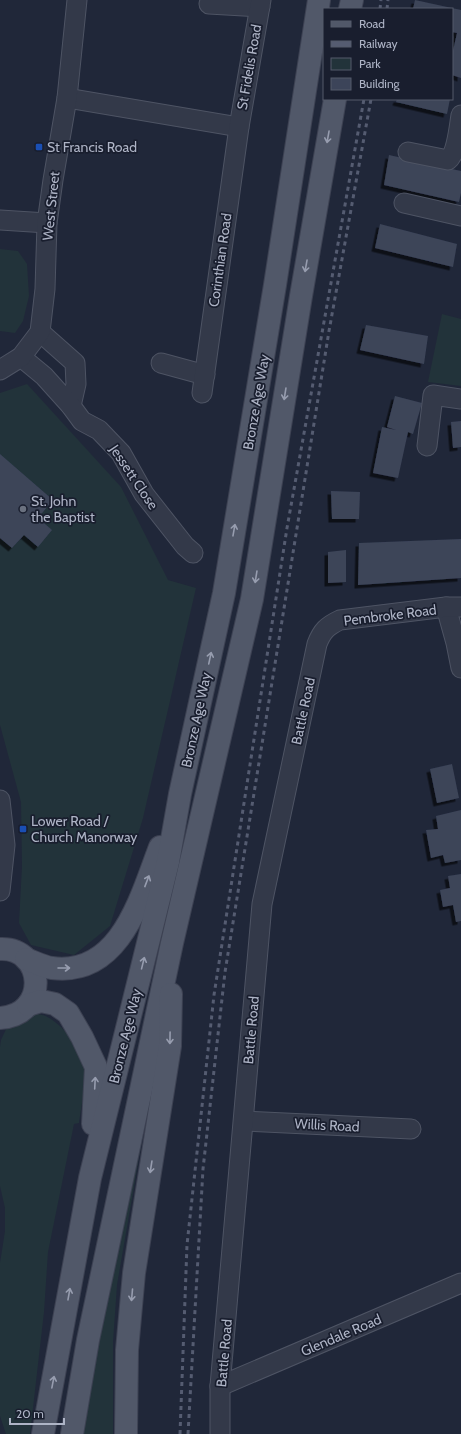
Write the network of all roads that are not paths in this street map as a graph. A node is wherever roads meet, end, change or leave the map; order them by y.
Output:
1 (76, 0) edge
2 (319, 0) edge
3 (209, 4) dead end
4 (260, 4) edge
5 (67, 98) junction
6 (335, 100) edge
7 (461, 115) edge
8 (239, 127) junction
9 (408, 152) dead end
10 (404, 203) dead end
11 (461, 216) edge
12 (0, 220) edge
13 (47, 224) junction
14 (40, 332) junction
15 (21, 357) junction
16 (161, 363) dead end
17 (0, 370) edge
18 (461, 399) edge
19 (71, 406) junction
20 (427, 446) dead end
21 (193, 553) dead end
22 (453, 607) edge
23 (322, 632) joint
24 (461, 668) edge
25 (180, 794) junction
26 (0, 800) edge
27 (0, 891) edge
28 (172, 943) junction
29 (0, 948) edge
30 (26, 959) junction
31 (28, 1005) junction
32 (0, 1018) edge
33 (244, 1121) junction
34 (410, 1129) dead end
35 (90, 1178) junction
36 (461, 1283) edge
37 (220, 1386) junction
38 (43, 1434) edge
39 (72, 1434) edge
40 (126, 1434) edge
41 (220, 1434) edge

1 - 5 street, West Street
25 -> 2 main road, Bronze Age Way
3 - 4 street, St Fidelis Road
4 - 8 street, St Fidelis Road
5 - 8 street
5 - 13 street, West Street
6 -> 28 main road, Bronze Age Way
7 - 9 street
8 - 16 street, Corinthian Road
10 - 11 street
12 - 13 street
13 - 14 street, West Street
14 - 15 street
14 - 19 street
15 - 17 street
15 - 19 street, Jessett Close
18 - 20 street
19 - 21 street, Jessett Close
22 - 23 street, Pembroke Road
22 - 24 street
23 - 33 street, Battle Road
30 -> 25 main road
35 -> 25 main road, Bronze Age Way
26 - 27 street
28 - 39 main road, Bronze Age Way
28 -> 40 main road
29 - 30 main road
30 - 31 main road
31 - 32 main road
35 -> 31 main road
33 - 34 street, Willis Road
33 - 37 street, Battle Road
38 -> 35 main road, Bronze Age Way
36 - 37 street, Glendale Road
37 - 41 street, Battle Road

